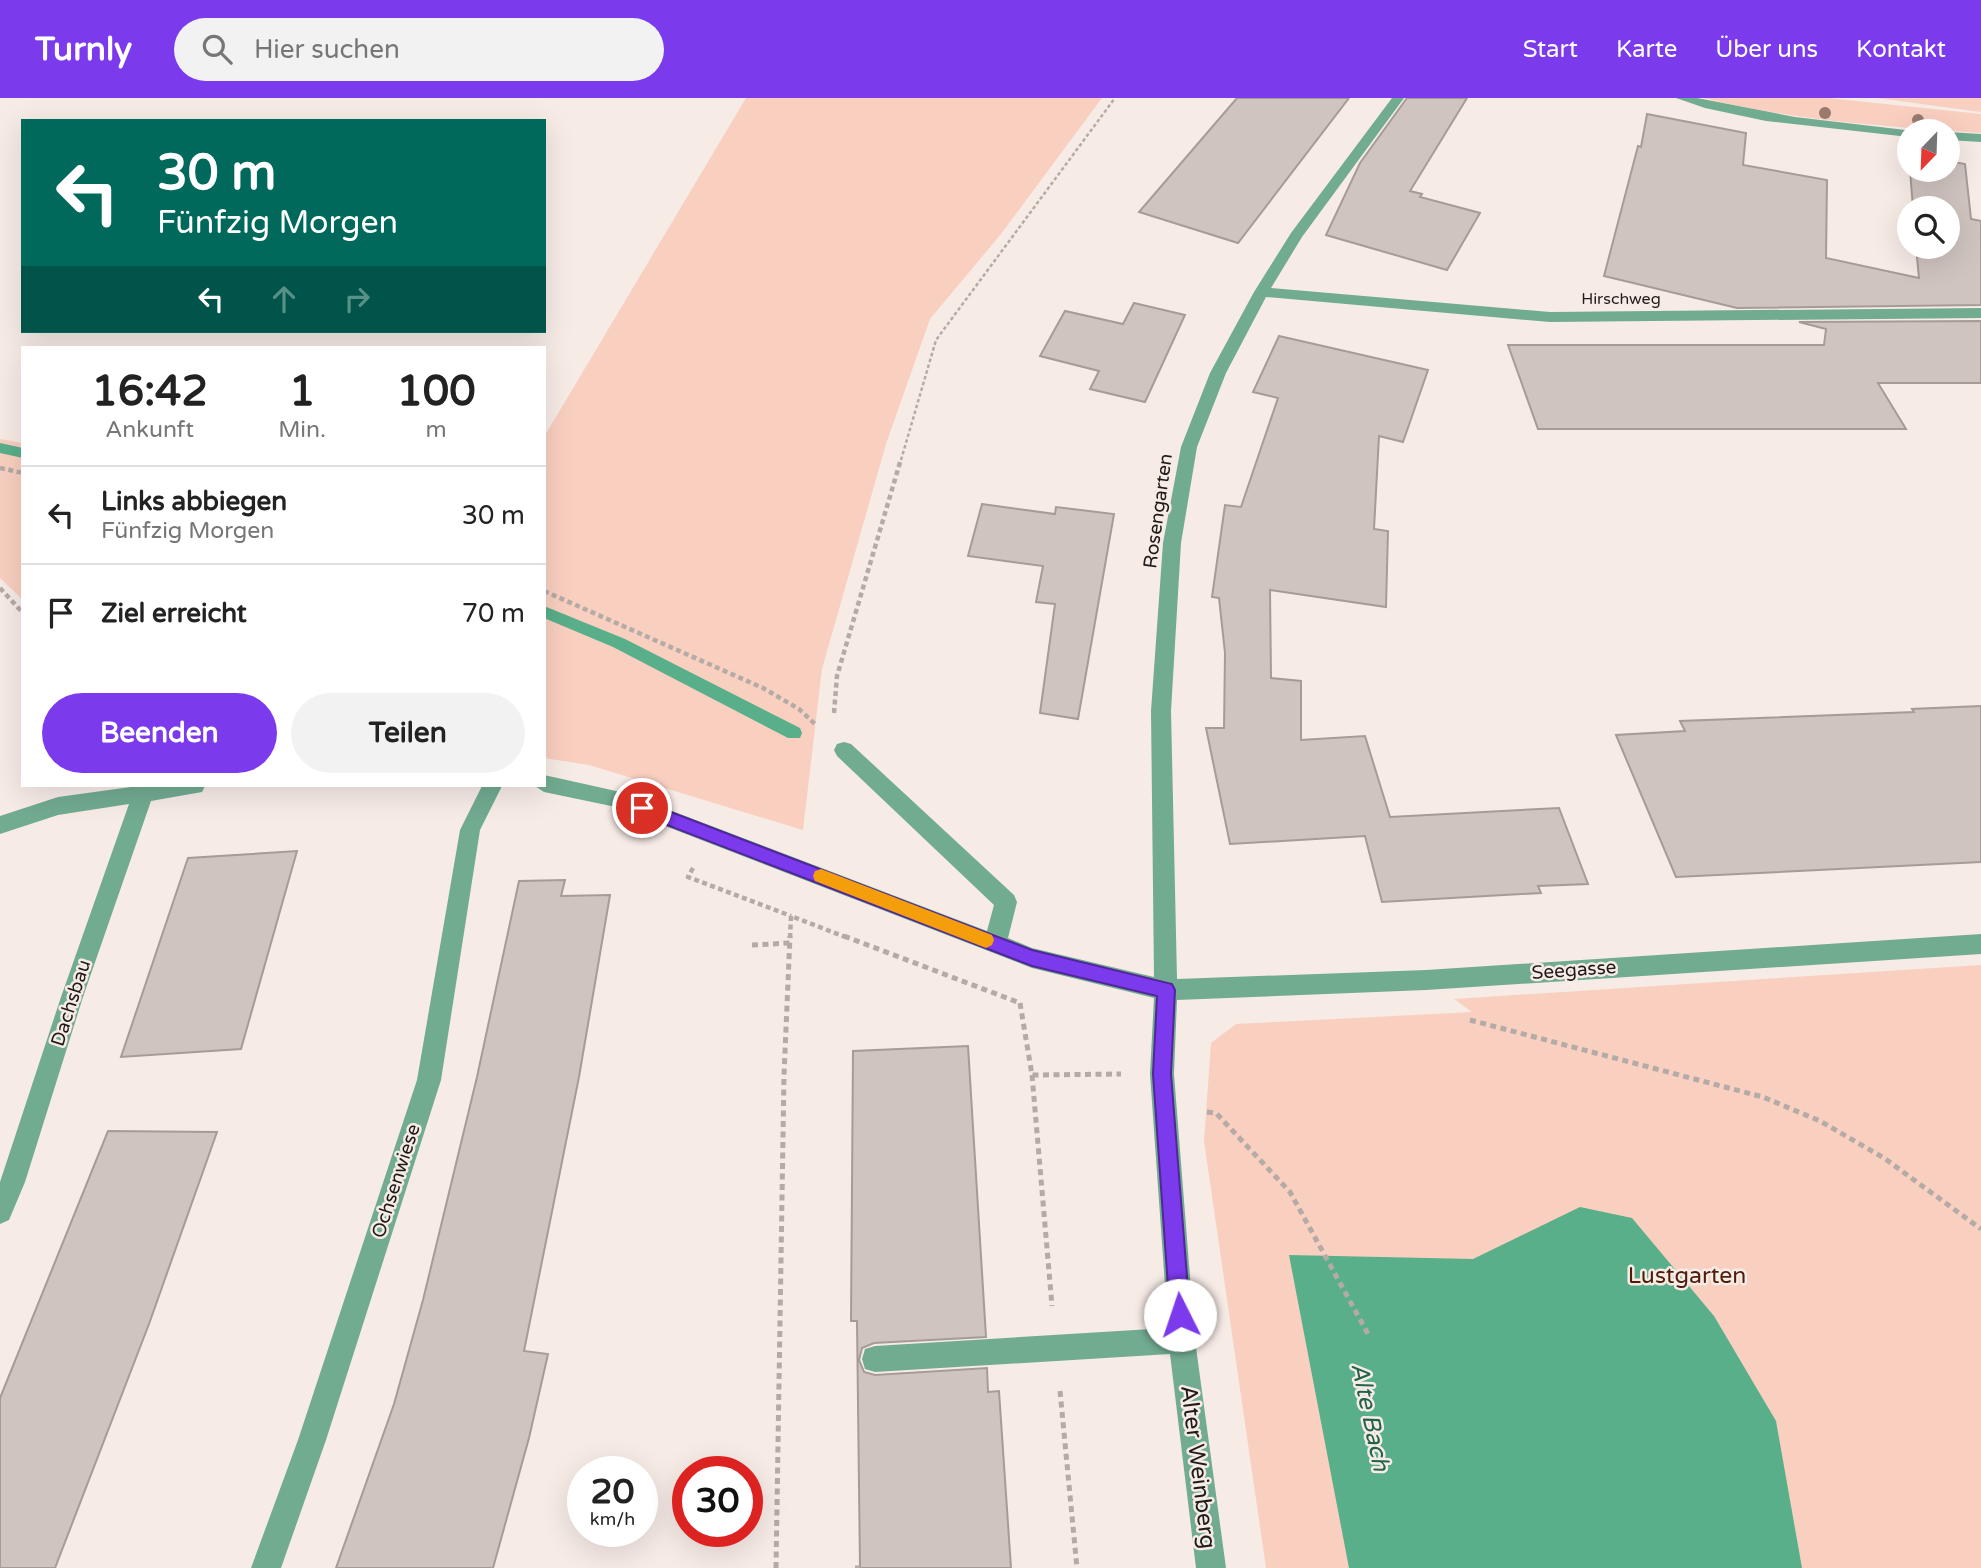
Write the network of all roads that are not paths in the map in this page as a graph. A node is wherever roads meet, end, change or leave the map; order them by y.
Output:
1 (1398, 98) edge
2 (1682, 98) edge
3 (1897, 132) edge
4 (1960, 137) edge
5 (1981, 138) edge
6 (1261, 292) junction
7 (1981, 313) edge
8 (838, 745) road end
9 (546, 783) edge
10 (189, 787) edge
11 (492, 787) edge
12 (143, 795) junction
13 (0, 825) edge
14 (995, 944) junction
15 (1981, 944) edge
16 (1166, 990) junction
17 (0, 1212) edge
18 (1182, 1340) junction
19 (875, 1359) dead end
20 (266, 1568) edge
21 (1211, 1568) edge

1 - 6 street, Rosengarten
2 - 3 street
4 - 5 street
6 - 7 street, Hirschweg
6 - 16 street, Rosengarten
8 - 14 street
9 - 14 street, Seegasse
10 - 12 street
11 - 20 street, Ochsenwiese
12 - 13 street
12 - 17 street, Dachsbau
14 - 16 street, Seegasse
15 - 16 street, Seegasse
16 - 18 street, Alter Weinberg
18 - 19 street
18 - 21 street, Alter Weinberg

